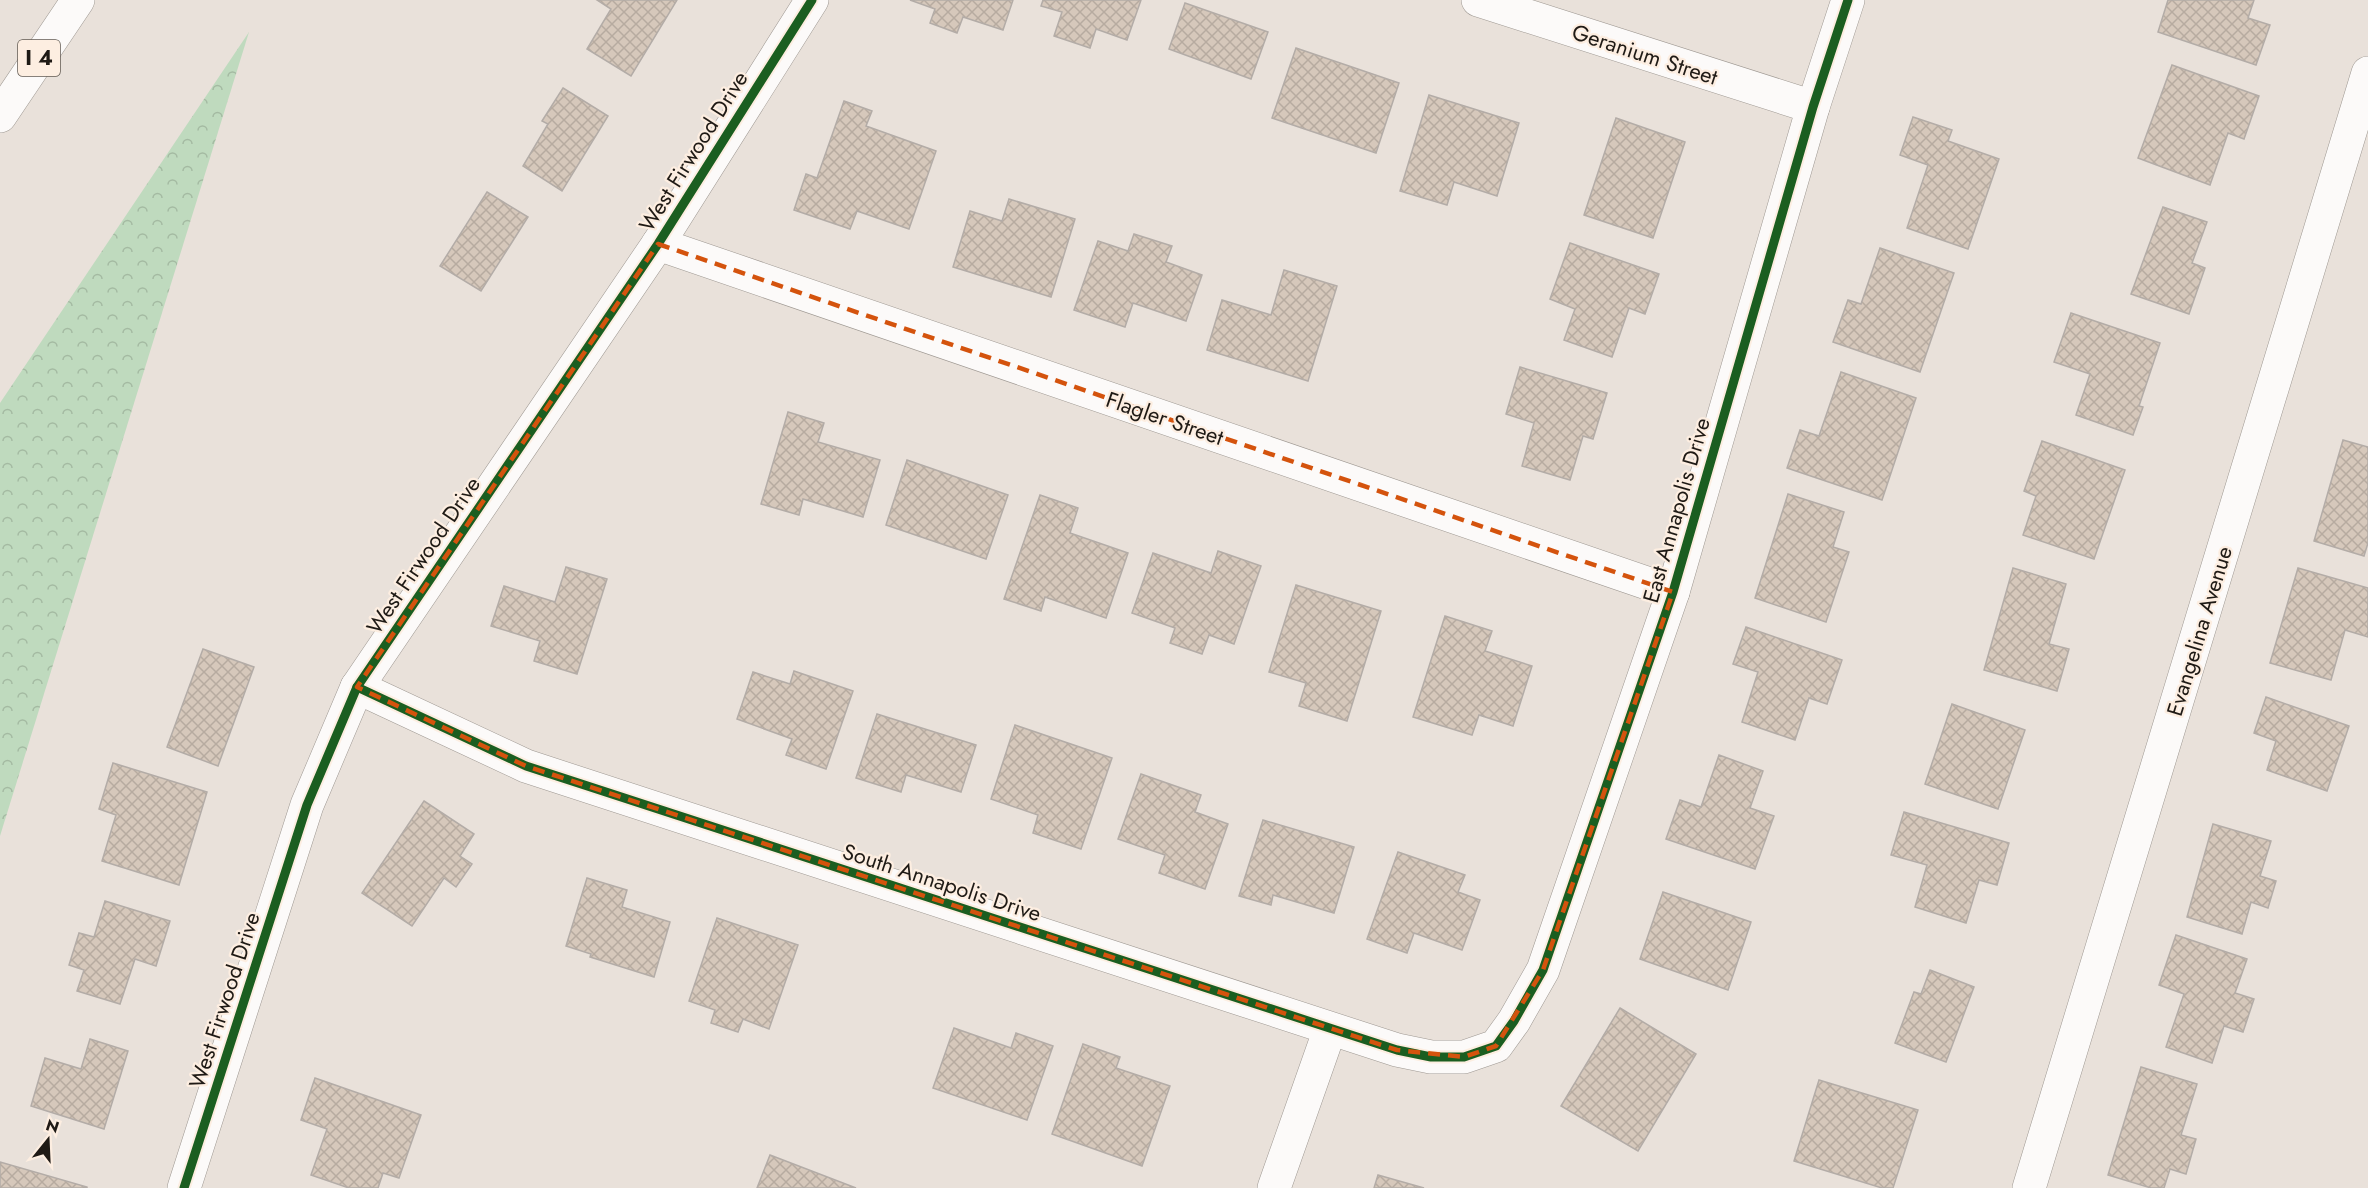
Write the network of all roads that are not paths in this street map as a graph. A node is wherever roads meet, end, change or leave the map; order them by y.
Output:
1 (78, 0) edge
2 (812, 0) edge
3 (1478, 0) edge
4 (1848, 0) edge
5 (2368, 73) edge
6 (1813, 107) junction
7 (0, 116) edge
8 (658, 244) junction
9 (1673, 592) junction
10 (357, 687) junction
11 (1514, 1021) joint
12 (1330, 1029) junction
13 (184, 1188) edge
14 (1274, 1188) edge
15 (2029, 1188) edge

1 - 7 main road, I 4
2 - 8 main road, West Firwood Drive
3 - 6 main road, Geranium Street
4 - 6 main road, East Annapolis Drive
5 - 15 main road, Evangelina Avenue
6 - 9 main road, East Annapolis Drive
8 - 9 main road, Flagler Street
8 - 10 main road, West Firwood Drive
9 - 11 main road, East Annapolis Drive
10 - 12 main road, South Annapolis Drive
10 - 13 main road, West Firwood Drive
11 - 12 main road, South Annapolis Drive
12 - 14 main road

